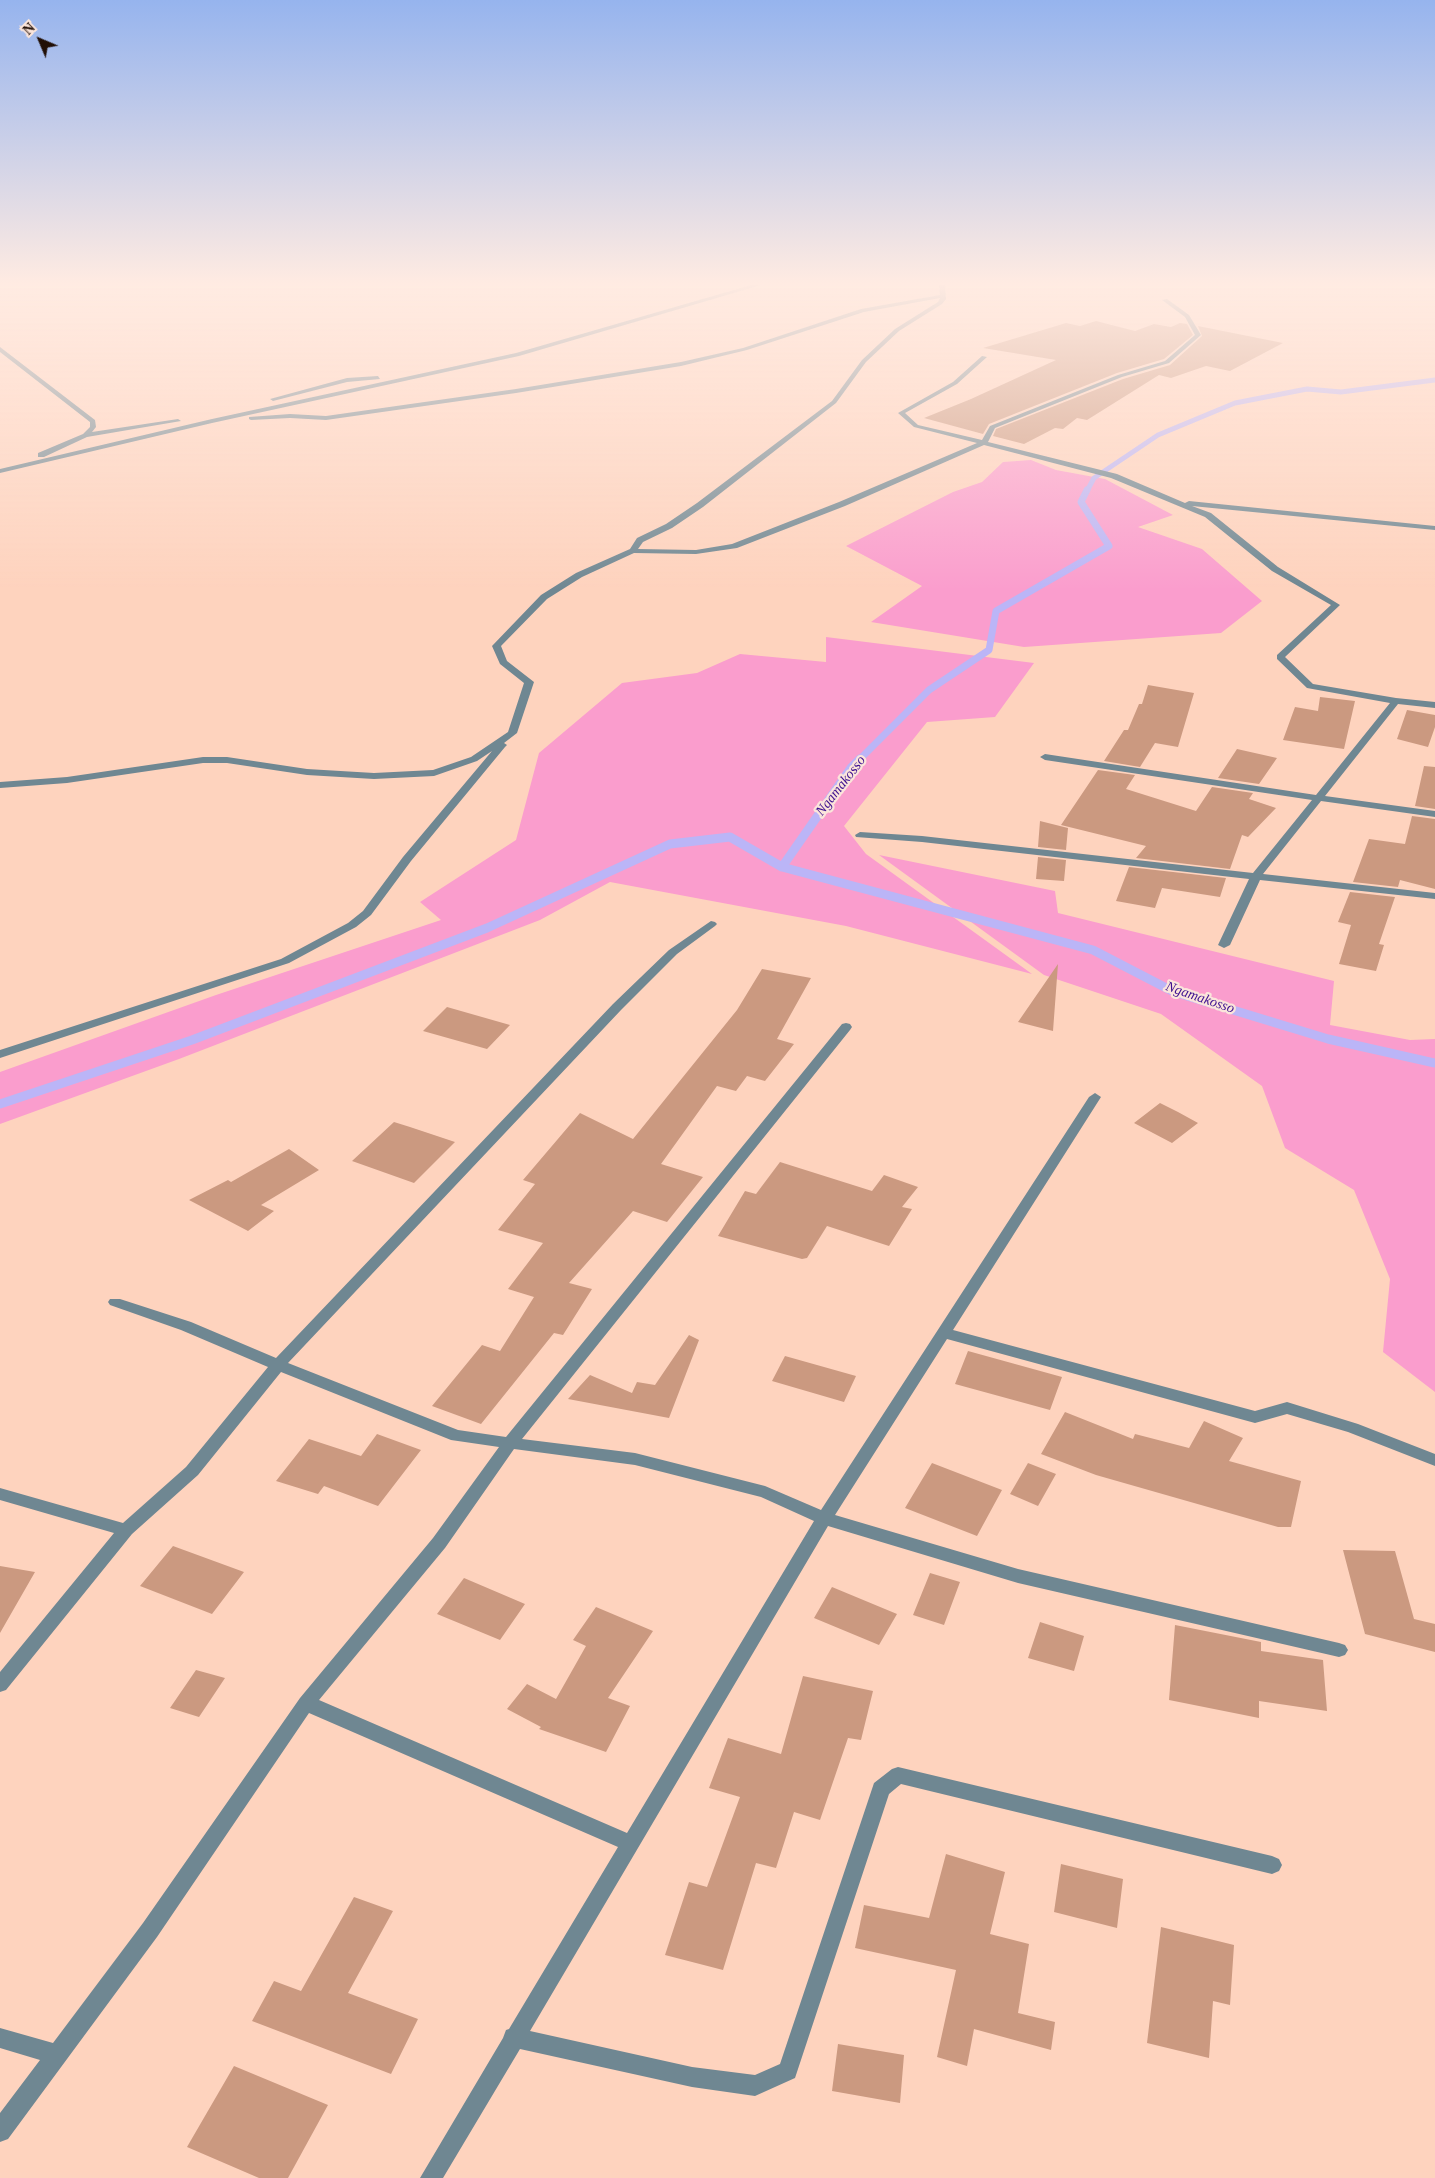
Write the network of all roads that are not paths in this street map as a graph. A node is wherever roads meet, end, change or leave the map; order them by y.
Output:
1 (49, 387) edge
2 (320, 387) edge
3 (365, 387) edge
4 (543, 387) edge
5 (846, 387) edge
6 (948, 387) edge
7 (1094, 387) edge
8 (266, 400) dead end
9 (257, 403) dead end
10 (212, 421) junction
11 (85, 435) junction
12 (984, 443) junction
13 (0, 466) edge
14 (0, 471) edge
15 (1180, 502) junction
16 (1435, 528) edge
17 (633, 551) junction
18 (1396, 702) junction
19 (1435, 706) edge
20 (512, 733) junction
21 (1045, 757) dead end
22 (0, 785) edge
23 (1318, 798) junction
24 (1435, 814) edge
25 (860, 835) dead end
26 (1256, 876) junction
27 (1435, 896) edge
28 (710, 924) dead end
29 (1224, 945) dead end
30 (846, 1027) dead end
31 (0, 1054) edge
32 (1095, 1097) dead end
33 (115, 1302) dead end
34 (945, 1333) junction
35 (279, 1364) junction
36 (510, 1443) junction
37 (1435, 1460) edge
38 (0, 1494) edge
39 (824, 1518) junction
40 (126, 1530) junction
41 (1339, 1650) dead end
42 (0, 1685) edge
43 (306, 1703) junction
44 (630, 1842) junction
45 (1272, 1865) dead end
46 (513, 2036) junction
47 (0, 2038) edge
48 (58, 2054) junction
49 (0, 2131) edge
50 (431, 2178) edge

1 - 11 street
2 - 8 street
3 - 10 street
4 - 10 street
5 - 17 street
6 - 12 street
7 - 12 street
9 - 11 street
10 - 14 street
11 - 13 street
12 - 15 street
12 - 17 street
15 - 16 street
15 - 18 street
17 - 20 street
18 - 19 street
18 - 23 street
20 - 22 street
20 - 31 street
21 - 23 street
23 - 24 street
23 - 26 street
25 - 26 street
26 - 27 street
26 - 29 street
28 - 35 street
30 - 36 street
32 - 34 street
33 - 35 street
34 - 37 street
34 - 39 street
35 - 36 street
35 - 40 street
36 - 39 street
36 - 43 street
38 - 40 street
39 - 41 street
39 - 44 street
40 - 42 street
43 - 44 street
43 - 48 street
44 - 46 street
45 - 46 street
46 - 50 street
47 - 48 street
48 - 49 street

